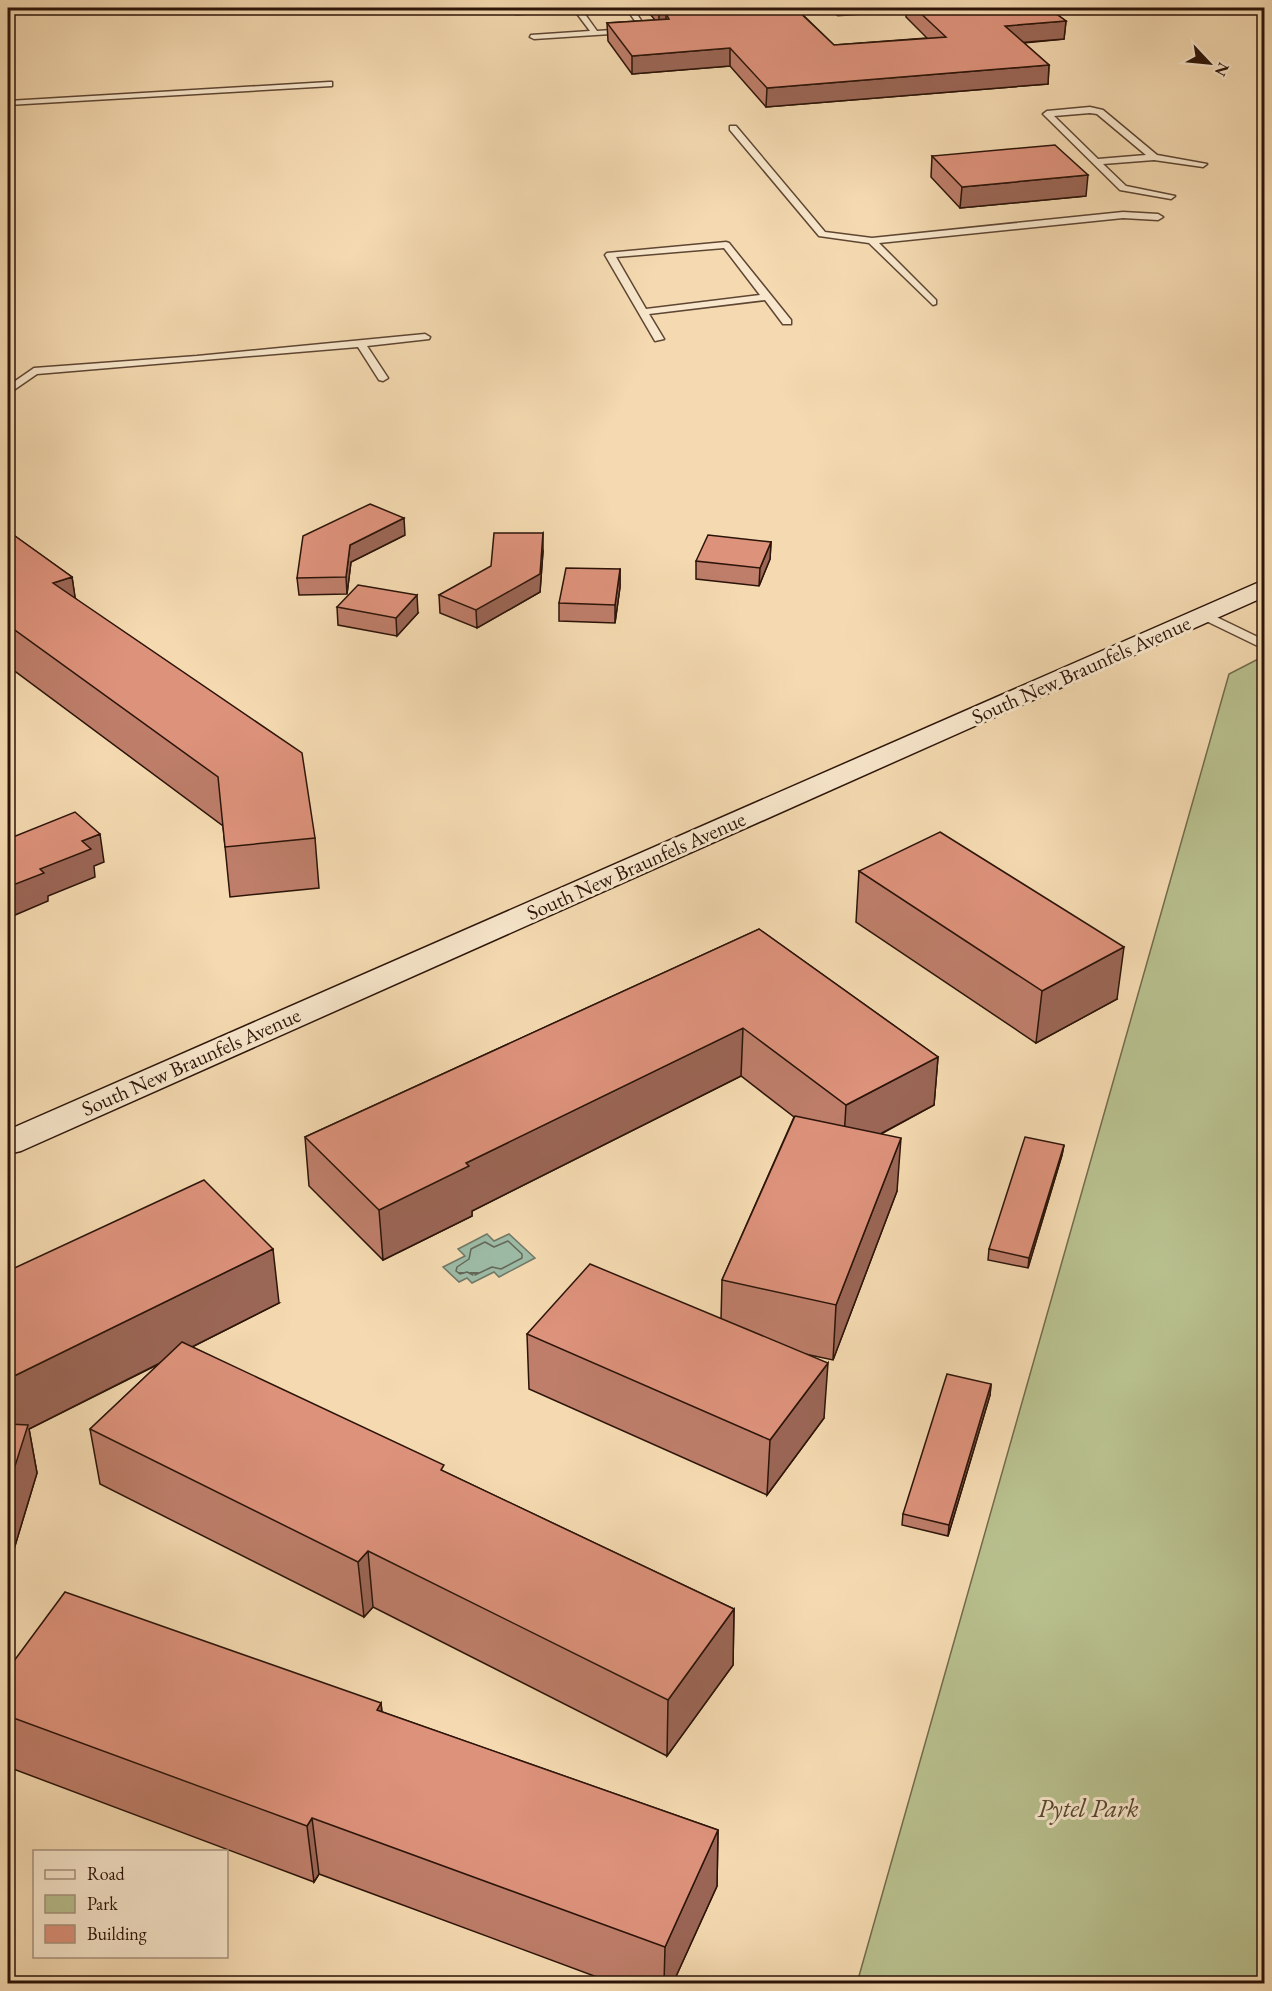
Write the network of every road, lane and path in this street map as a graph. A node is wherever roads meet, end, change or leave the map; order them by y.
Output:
1 (578, 8) edge
2 (629, 8) edge
3 (833, 8) edge
4 (910, 8) edge
5 (876, 9) edge
6 (516, 12) dead end
7 (656, 28) edge
8 (645, 29) junction
9 (596, 33) junction
10 (534, 38) dead end
11 (329, 84) dead end
12 (8, 103) edge
13 (733, 128) dead end
14 (1154, 157) junction
15 (1095, 162) junction
16 (1203, 164) dead end
17 (1171, 196) dead end
18 (1158, 217) dead end
19 (872, 241) junction
20 (767, 297) junction
21 (933, 302) dead end
22 (643, 312) junction
23 (787, 322) dead end
24 (425, 337) dead end
25 (659, 339) dead end
26 (361, 344) junction
27 (8, 375) edge
28 (22, 377) junction
29 (383, 378) dead end
30 (8, 391) edge
31 (1264, 588) edge
32 (1204, 615) junction
33 (1264, 645) edge
34 (8, 1143) edge

1 - 6 lane
1 - 9 lane
2 - 8 lane
3 - 5 lane
4 - 5 lane
7 - 8 lane
8 - 9 lane
9 - 10 lane
11 - 12 lane
13 - 19 lane
14 - 15 lane
14 - 15 lane
14 - 16 lane
15 - 17 lane
18 - 19 lane
19 - 21 lane
20 - 22 lane
20 - 22 lane
20 - 23 lane
22 - 25 lane
24 - 26 lane
26 - 28 lane
26 - 29 lane
27 - 28 lane
28 - 30 lane
31 - 32 main road, South New Braunfels Avenue
32 - 33 lane
32 - 34 main road, South New Braunfels Avenue

